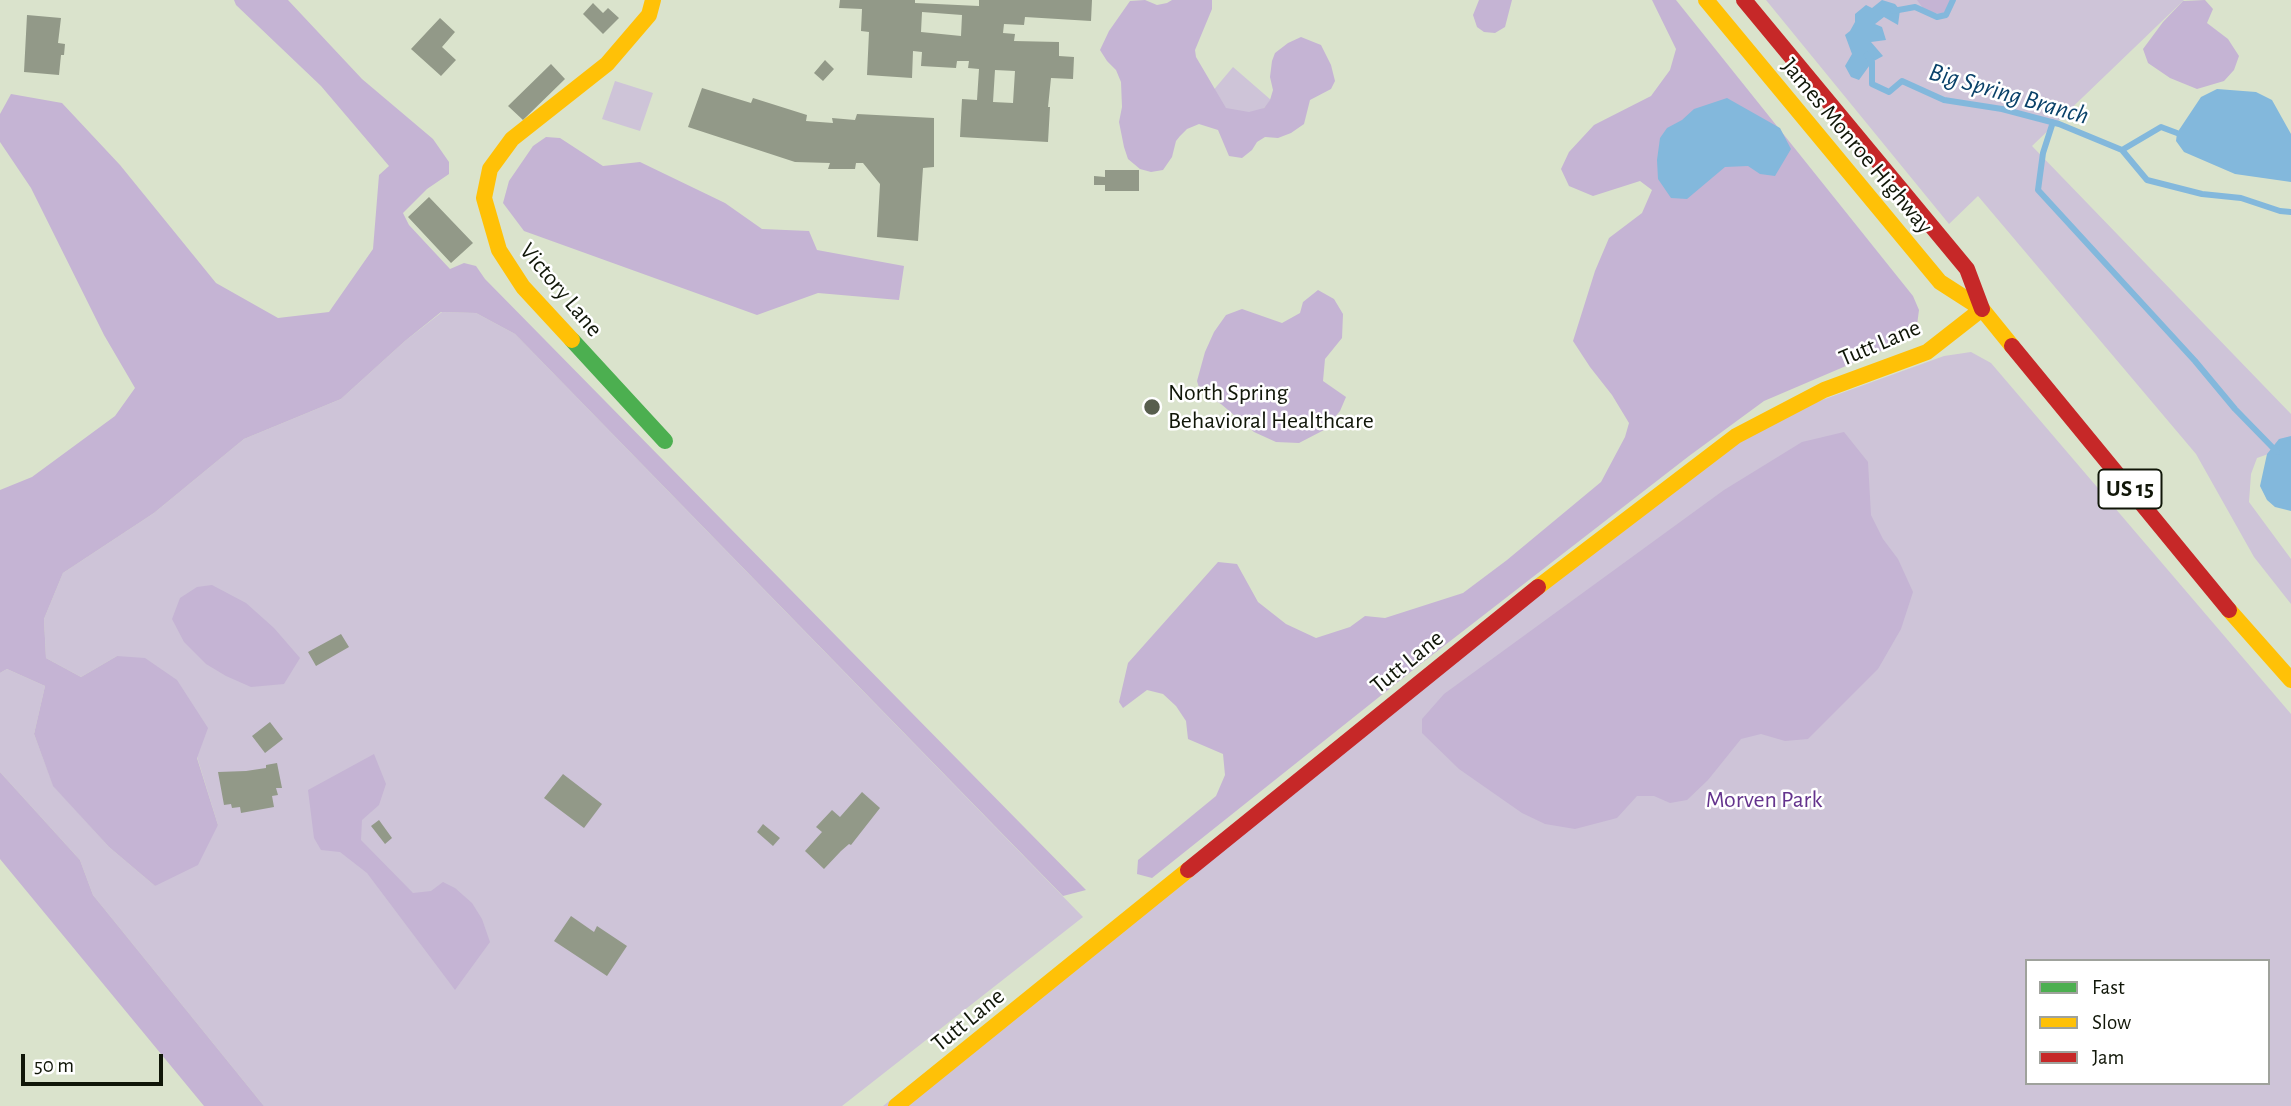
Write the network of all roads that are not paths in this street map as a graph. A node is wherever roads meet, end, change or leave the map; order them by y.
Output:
1 (653, 0) edge
2 (1706, 0) edge
3 (1744, 0) edge
4 (1982, 309) junction
5 (665, 441) dead end
6 (2287, 674) edge
7 (896, 1106) edge

1 - 5 main road, Victory Lane
2 - 4 main road, James Monroe Highway / US 15
3 - 4 main road, James Monroe Highway / US 15
4 - 6 main road, James Monroe Highway / US 15
4 - 7 main road, Tutt Lane

